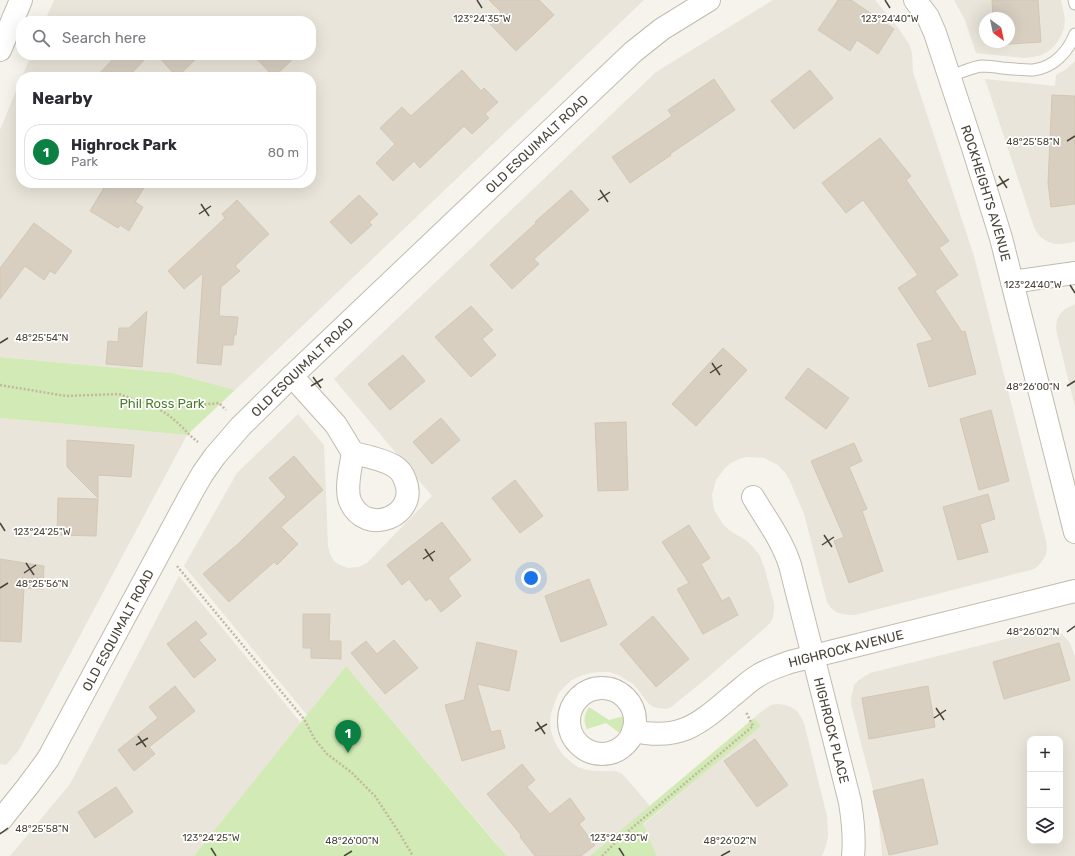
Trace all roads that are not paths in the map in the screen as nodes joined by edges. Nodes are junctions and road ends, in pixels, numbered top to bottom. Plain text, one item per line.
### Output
1 (21, 0) edge
2 (709, 0) edge
3 (915, 0) edge
4 (1074, 0) edge
5 (1075, 4) edge
6 (1075, 34) edge
7 (0, 50) edge
8 (949, 76) junction
9 (1075, 273) edge
10 (1012, 282) junction
11 (292, 376) junction
12 (353, 453) dead end
13 (753, 497) dead end
14 (1075, 532) edge
15 (1075, 591) edge
16 (813, 656) junction
17 (633, 730) dead end
18 (0, 821) edge
19 (853, 856) edge

1 - 7 street
2 - 11 street, OLD ESQUIMALT ROAD
3 - 8 street, ROCKHEIGHTS AVENUE
4 - 5 lane
6 - 8 lane
8 - 10 street, ROCKHEIGHTS AVENUE
9 - 10 street
10 - 14 street, ROCKHEIGHTS AVENUE
11 - 12 street
11 - 18 street, OLD ESQUIMALT ROAD
13 - 16 street, HIGHROCK PLACE
15 - 16 street, HIGHROCK AVENUE
16 - 17 street, HIGHROCK AVENUE
16 - 19 street, HIGHROCK PLACE

